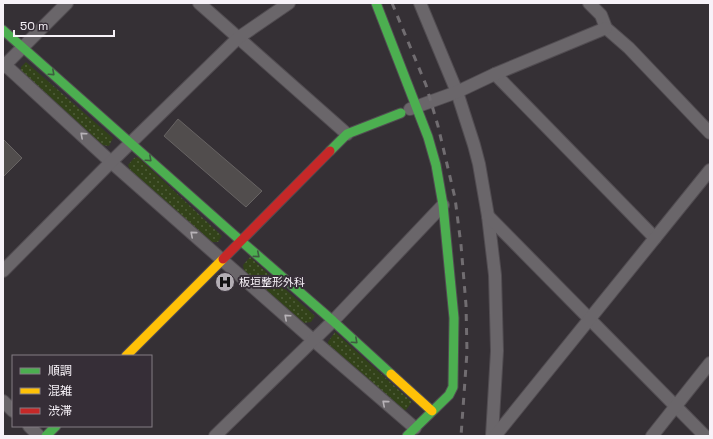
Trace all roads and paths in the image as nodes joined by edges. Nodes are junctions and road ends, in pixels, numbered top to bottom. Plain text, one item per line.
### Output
1 (67, 3) edge
2 (199, 3) edge
3 (289, 3) edge
4 (376, 3) edge
5 (420, 3) edge
6 (589, 3) edge
7 (606, 28) junction
8 (3, 30) edge
9 (238, 38) junction
10 (23, 47) junction
11 (4, 65) edge
12 (495, 74) junction
13 (457, 92) junction
14 (417, 107) junction
15 (401, 113) joint
16 (710, 133) edge
17 (347, 134) junction
18 (131, 143) junction
19 (111, 162) junction
20 (710, 170) edge
21 (443, 205) junction
22 (488, 216) junction
23 (655, 238) junction
24 (241, 240) junction
25 (222, 260) junction
26 (3, 271) edge
27 (589, 319) junction
28 (333, 320) junction
29 (313, 340) junction
30 (127, 355) edge
31 (710, 363) edge
32 (3, 401) edge
33 (676, 406) junction
34 (12, 410) edge
35 (432, 411) junction
36 (30, 427) edge
37 (55, 427) edge
38 (411, 432) edge
39 (221, 434) edge
40 (39, 436) edge
41 (46, 436) edge
42 (493, 436) edge
43 (652, 436) edge
44 (705, 436) edge

1 - 10 street
2 - 9 street
3 - 9 street
4 - 14 street
5 - 13 street
6 - 7 street
7 - 12 street
7 - 16 street
8 - 10 street
9 - 17 street
9 - 18 street
10 - 11 street
10 -> 18 street
19 -> 11 street
12 - 13 street
12 - 23 street
13 - 14 street
13 - 22 street
14 - 15 street
14 - 21 street
15 - 17 street
17 - 24 street
18 - 19 street
18 -> 24 street
25 -> 19 street
19 - 26 street
20 - 23 street
21 - 28 street
21 - 35 street
22 - 27 street
22 - 42 street
23 - 27 street
24 - 25 street
24 -> 28 street
29 -> 25 street
25 - 30 street
27 - 33 street
27 - 42 street
28 - 29 street
28 -> 35 street
38 -> 29 street
29 - 39 street
31 - 33 street
32 - 34 street
33 - 43 street
33 - 44 street
35 - 38 street
36 - 40 street
37 - 41 street

